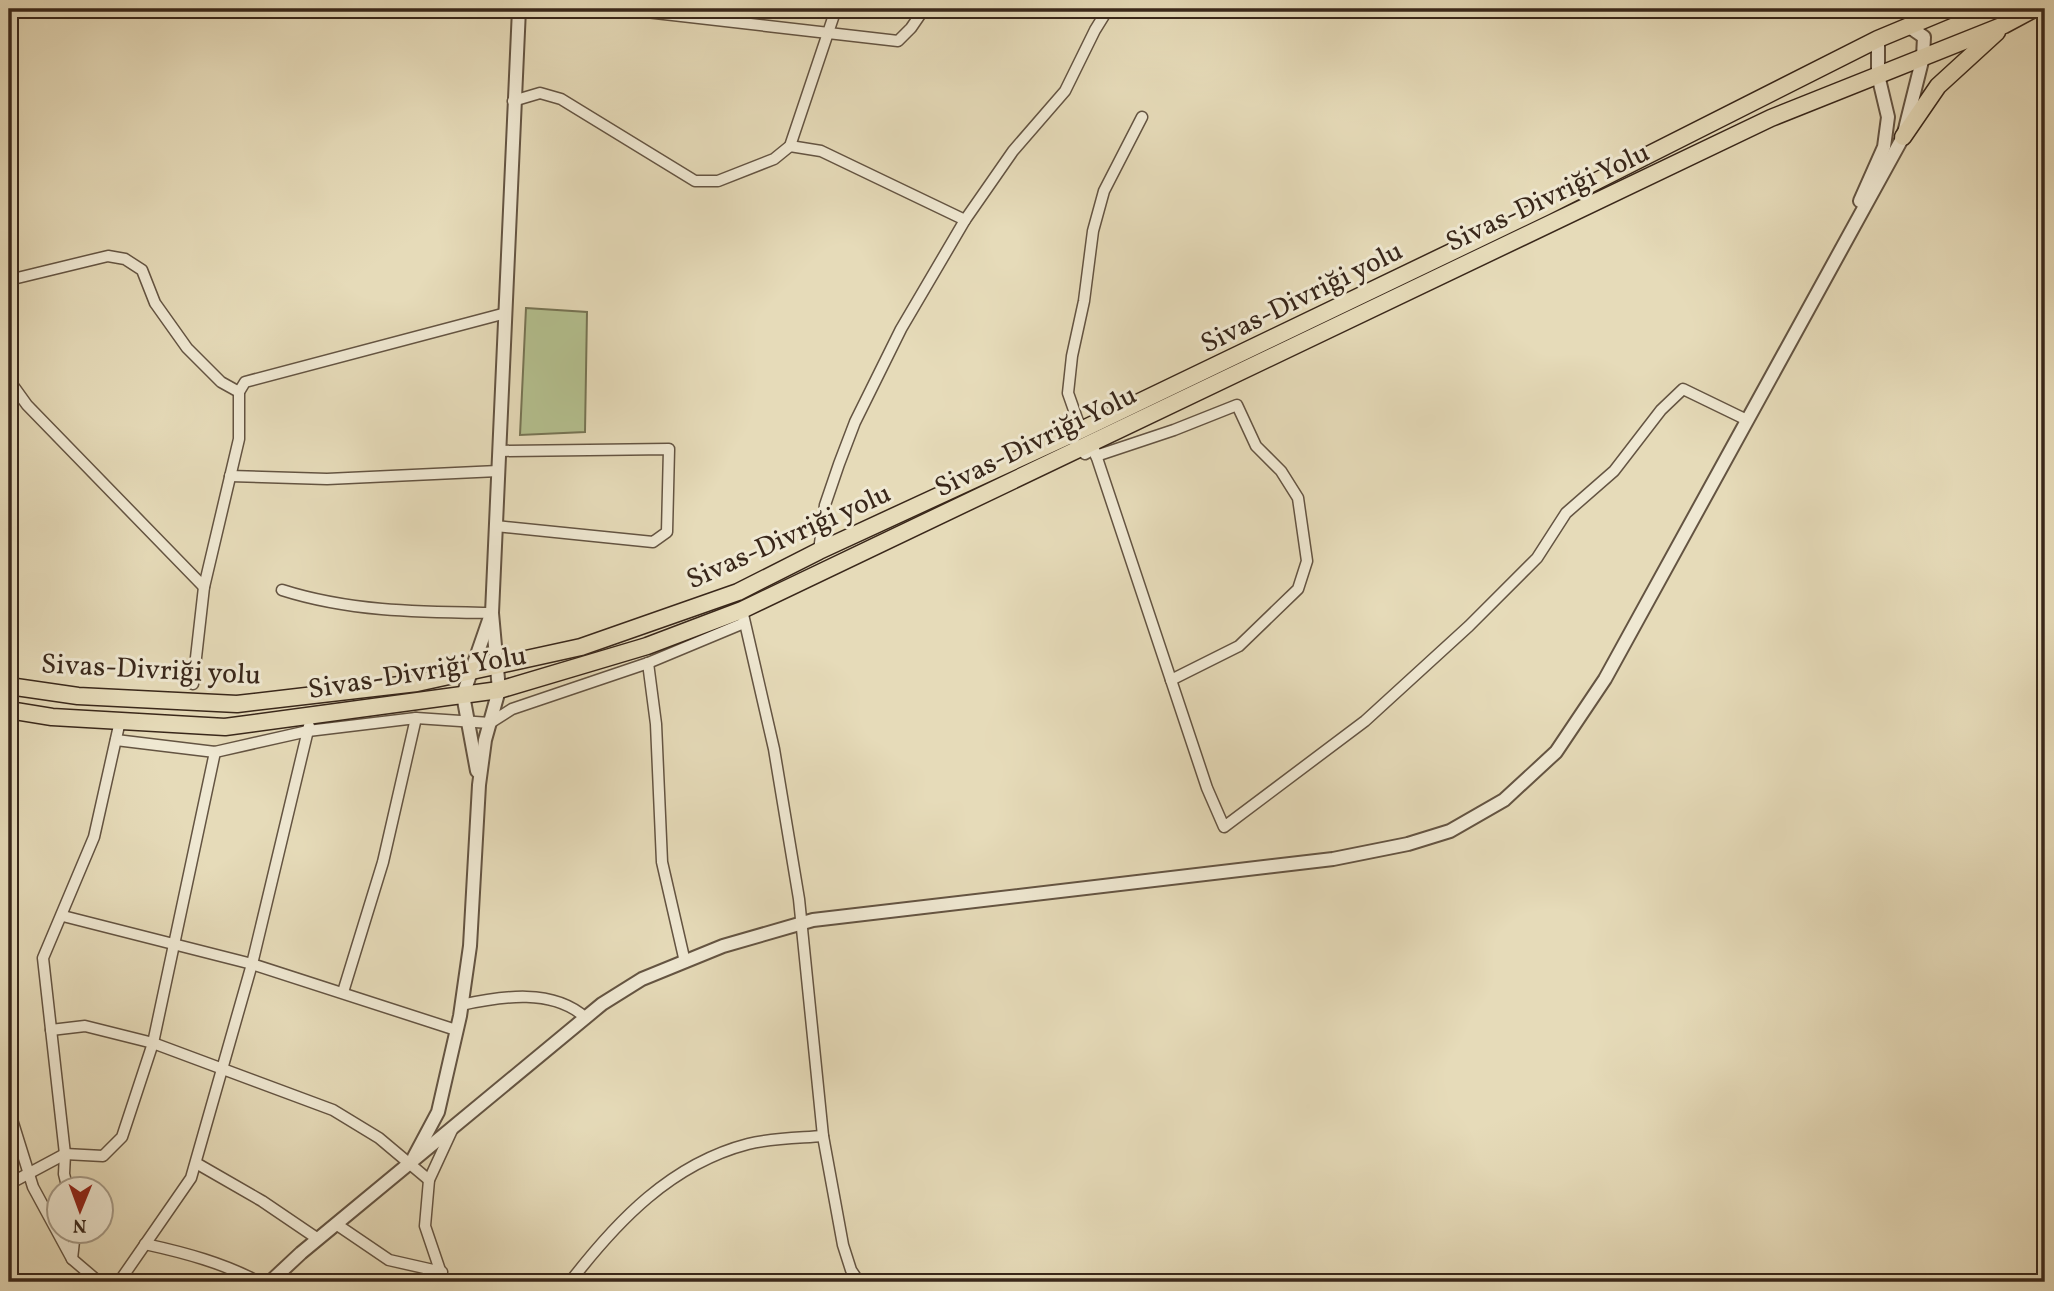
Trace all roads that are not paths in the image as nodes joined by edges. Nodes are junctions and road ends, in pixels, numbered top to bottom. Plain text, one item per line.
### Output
1 (519, 9) edge
2 (620, 9) edge
3 (836, 9) edge
4 (924, 9) edge
5 (1108, 9) edge
6 (1950, 9) edge
7 (2034, 9) edge
8 (645, 10) edge
9 (2004, 25) junction
10 (1908, 26) junction
11 (826, 33) junction
12 (1878, 39) junction
13 (1923, 57) junction
14 (1878, 75) junction
15 (513, 101) junction
16 (1142, 117) dead end
17 (1903, 137) junction
18 (790, 146) junction
19 (965, 220) junction
20 (1825, 278) junction
21 (9, 280) edge
22 (506, 313) junction
23 (9, 380) edge
24 (239, 392) junction
25 (1747, 420) junction
26 (1081, 430) junction
27 (499, 451) junction
28 (1096, 456) junction
29 (498, 471) junction
30 (230, 476) junction
31 (496, 526) junction
32 (819, 551) junction
33 (204, 587) junction
34 (282, 590) dead end
35 (492, 613) junction
36 (743, 616) junction
37 (648, 663) junction
38 (496, 666) junction
39 (471, 671) junction
40 (1171, 680) junction
41 (193, 684) dead end
42 (9, 686) edge
43 (499, 690) junction
44 (464, 695) junction
45 (9, 710) edge
46 (416, 718) junction
47 (468, 720) junction
48 (120, 721) junction
49 (310, 723) junction
50 (490, 723) junction
51 (116, 740) junction
52 (215, 752) junction
53 (480, 785) junction
54 (63, 916) junction
55 (800, 924) junction
56 (173, 944) junction
57 (685, 962) junction
58 (252, 964) junction
59 (343, 992) junction
60 (461, 1005) junction
61 (586, 1018) junction
62 (51, 1030) junction
63 (456, 1030) junction
64 (153, 1043) junction
65 (223, 1069) junction
66 (9, 1110) edge
67 (453, 1128) junction
68 (823, 1136) junction
69 (65, 1154) junction
70 (196, 1163) junction
71 (410, 1164) junction
72 (29, 1174) junction
73 (65, 1176) edge
74 (429, 1180) junction
75 (9, 1184) edge
76 (336, 1224) junction
77 (318, 1239) junction
78 (145, 1244) junction
79 (73, 1246) edge
80 (72, 1259) junction
81 (443, 1277) edge
82 (99, 1282) edge
83 (119, 1282) edge
84 (259, 1282) edge
85 (270, 1282) edge
86 (570, 1282) edge
87 (859, 1282) edge

1 - 15 street
2 - 8 street
3 - 11 street
4 - 11 street
5 - 19 street
6 - 10 main road, Sivas-Divriği yolu
7 - 9 main road, Sivas-Divriği Yolu
8 - 11 street
9 - 13 main road, Sivas-Divriği Yolu
9 - 17 main road
10 - 12 main road, Sivas-Divriği yolu
10 - 13 street
11 - 18 street
12 - 14 street
12 - 26 main road, Sivas-Divriği yolu
13 - 14 main road, Sivas-Divriği Yolu
13 - 17 street
14 - 20 street
14 - 36 main road, Sivas-Divriği Yolu
15 - 18 street
15 - 22 street
16 - 26 street
17 - 20 street
18 - 19 street
19 - 32 street
20 - 25 street
21 - 24 street
22 - 24 street
22 - 27 street
23 - 33 street
24 - 30 street
25 - 40 street
25 - 55 street
26 - 32 main road, Sivas-Divriği yolu
27 - 29 street
27 - 31 street
28 - 36 street
28 - 40 street
28 - 40 street
29 - 30 street
29 - 31 street
30 - 33 street
31 - 35 street
32 - 38 main road, Sivas-Divriği yolu
33 - 41 street
34 - 35 street
35 - 38 street
35 - 39 street
36 - 37 street
36 - 43 main road, Sivas-Divriği Yolu
36 - 55 street
37 - 50 street
37 - 57 street
38 - 39 main road, Sivas-Divriği yolu
38 - 43 street
39 - 42 main road, Sivas-Divriği yolu
39 - 44 street
43 - 44 main road, Sivas-Divriği Yolu
43 - 50 street
44 - 47 street
44 - 49 main road, Sivas-Divriği Yolu
45 - 48 main road, Sivas-Divriği Yolu
46 - 47 street
46 - 49 street
46 - 59 street
47 - 50 street
47 - 53 street
48 - 49 main road, Sivas-Divriği Yolu
48 - 51 street
49 - 52 street
49 - 58 street
50 - 53 street
51 - 52 street
51 - 54 street
52 - 56 street
53 - 60 street
54 - 56 street
54 - 62 street
55 - 57 street
55 - 68 street
56 - 58 street
56 - 64 street
57 - 61 street
58 - 59 street
58 - 65 street
59 - 63 street
60 - 61 street
60 - 63 street
61 - 67 street
62 - 64 street
62 - 69 street
63 - 71 street
64 - 65 street
64 - 69 street
65 - 70 street
65 - 71 street
66 - 72 street
67 - 71 street
67 - 74 street
68 - 86 street
68 - 87 street
69 - 72 street
69 - 73 street
70 - 77 street
70 - 78 street
71 - 74 street
71 - 76 street
72 - 75 street
72 - 80 street
74 - 81 street
76 - 77 street
76 - 81 street
77 - 85 street
78 - 83 street
78 - 84 street
79 - 80 street
80 - 82 street

